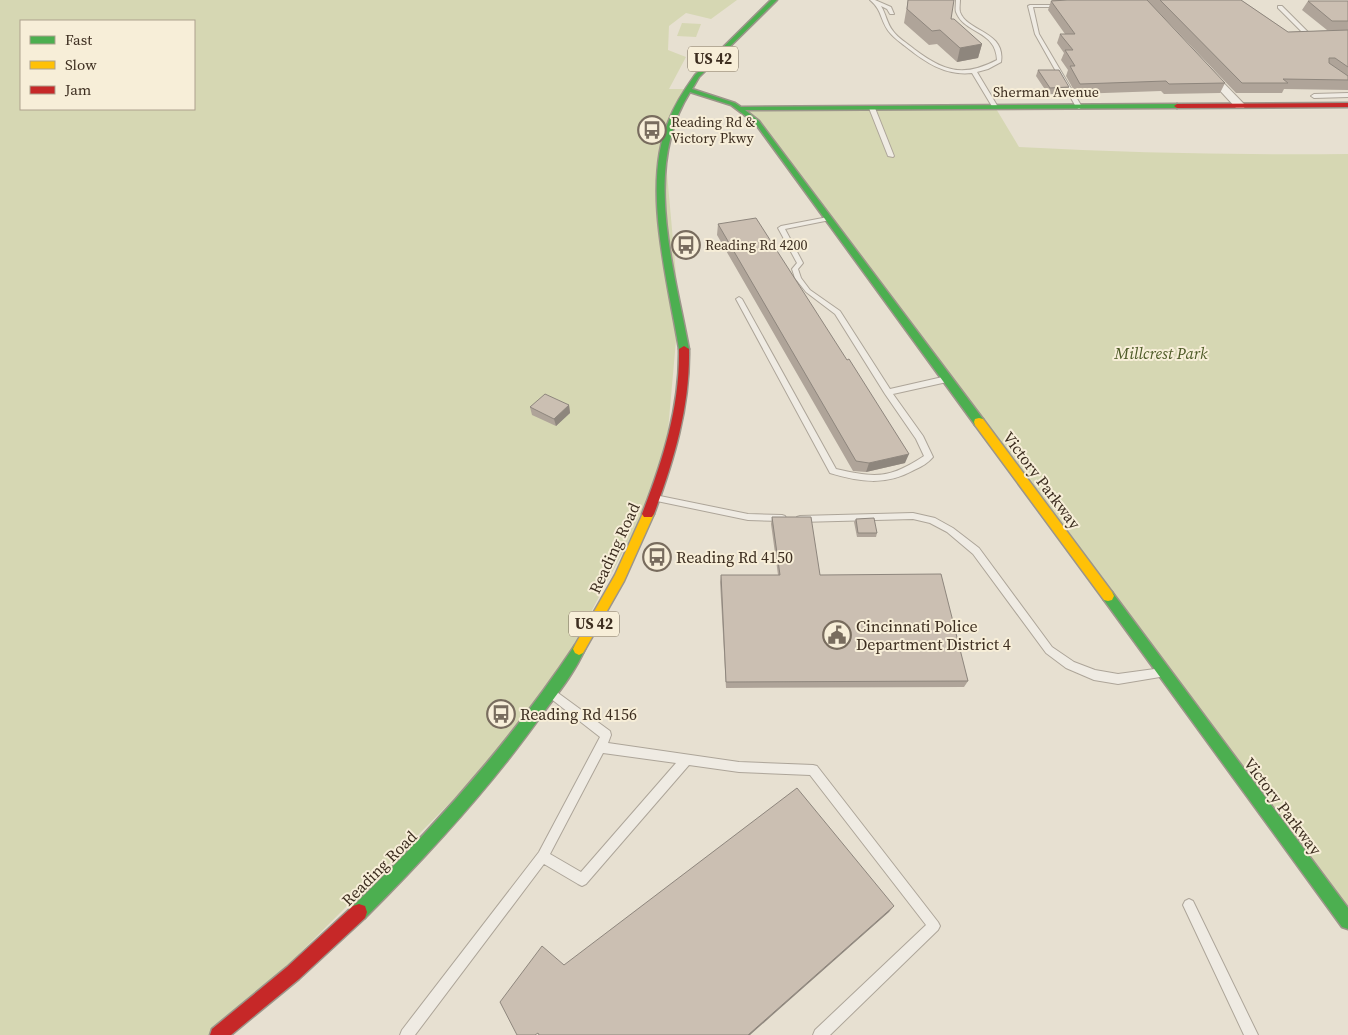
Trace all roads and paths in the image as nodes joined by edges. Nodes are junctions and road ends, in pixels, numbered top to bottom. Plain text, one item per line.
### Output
1 (774, 0) edge
2 (958, 0) edge
3 (1071, 0) edge
4 (874, 1) edge
5 (1280, 7) dead end
6 (888, 25) junction
7 (1308, 35) edge
8 (1200, 64) edge
9 (974, 72) junction
10 (687, 89) junction
11 (1348, 95) edge
12 (1314, 96) dead end
13 (1240, 106) junction
14 (1348, 106) edge
15 (994, 107) junction
16 (1079, 107) junction
17 (743, 108) junction
18 (872, 108) junction
19 (891, 156) dead end
20 (828, 219) junction
21 (738, 299) dead end
22 (947, 379) junction
23 (888, 392) junction
24 (654, 498) junction
25 (1164, 673) junction
26 (551, 693) junction
27 (600, 746) junction
28 (686, 760) junction
29 (543, 856) junction
30 (1188, 905) dead end
31 (1348, 921) edge
32 (218, 1035) edge
33 (407, 1035) edge
34 (820, 1035) edge
35 (1251, 1035) edge

1 - 10 street, Reading Road / US 42
2 - 9 lane
3 - 16 lane
4 - 6 lane
4 - 6 lane
5 - 7 lane
6 - 9 lane
8 - 13 street
9 - 15 lane
10 - 17 street, Victory Parkway
10 - 24 street, Reading Road / US 42
11 - 12 lane
13 - 14 street, Sherman Avenue
13 - 16 street, Sherman Avenue
15 - 16 street, Sherman Avenue
15 - 18 street, Sherman Avenue
17 - 18 street, Sherman Avenue
17 - 20 street, Victory Parkway
18 - 19 lane
20 - 22 street, Victory Parkway
20 - 23 lane
21 - 23 lane
22 - 23 lane
22 - 25 street, Victory Parkway
24 - 25 lane
24 - 26 street, Reading Road / US 42
25 - 31 street, Victory Parkway
26 - 27 lane
26 - 32 street, Reading Road / US 42
27 - 28 lane
27 - 29 lane
28 - 29 lane
28 - 34 lane
29 - 33 lane
30 - 35 lane

